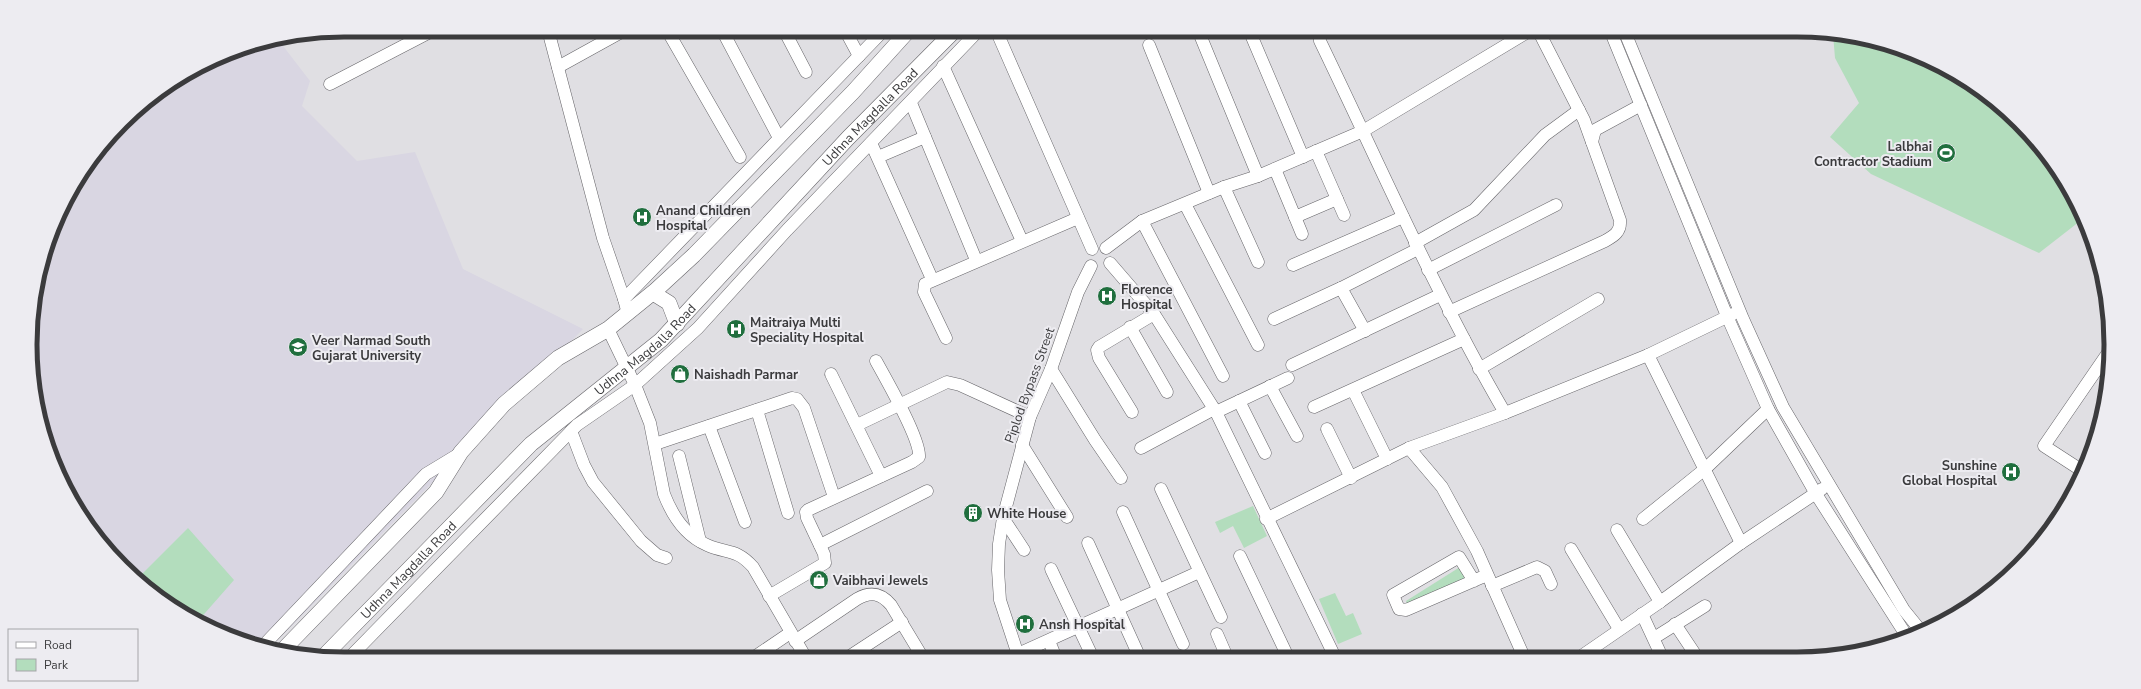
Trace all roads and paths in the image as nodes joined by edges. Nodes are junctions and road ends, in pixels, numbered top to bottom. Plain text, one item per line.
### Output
1 (421, 37) edge
2 (550, 37) edge
3 (604, 37) edge
4 (671, 37) edge
5 (726, 37) edge
6 (788, 37) edge
7 (850, 37) edge
8 (877, 37) edge
9 (903, 37) edge
10 (947, 37) edge
11 (972, 37) edge
12 (999, 37) edge
13 (1201, 37) edge
14 (1252, 37) edge
15 (1320, 37) edge
16 (1519, 37) edge
17 (1542, 37) edge
18 (1613, 37) edge
19 (1627, 37) edge
20 (1148, 45) dead end
21 (859, 56) junction
22 (943, 66) junction
23 (558, 67) junction
24 (806, 72) dead end
25 (330, 84) dead end
26 (911, 103) junction
27 (1641, 106) junction
28 (1579, 110) junction
29 (1363, 131) junction
30 (925, 137) junction
31 (779, 138) junction
32 (1592, 142) junction
33 (871, 143) junction
34 (1316, 151) junction
35 (740, 157) dead end
36 (878, 157) junction
37 (1303, 157) junction
38 (1275, 169) junction
39 (1258, 176) junction
40 (1224, 187) junction
41 (1209, 193) junction
42 (1337, 199) junction
43 (1185, 204) junction
44 (1556, 206) dead end
45 (1344, 215) dead end
46 (1295, 217) junction
47 (1403, 217) junction
48 (1078, 218) junction
49 (1142, 221) junction
50 (1302, 234) dead end
51 (1022, 241) junction
52 (1416, 246) junction
53 (1106, 248) junction
54 (1092, 249) junction
55 (976, 260) junction
56 (1258, 262) dead end
57 (1110, 263) junction
58 (1293, 265) dead end
59 (1091, 266) junction
60 (1428, 270) junction
61 (932, 279) junction
62 (1341, 288) junction
63 (653, 292) junction
64 (1440, 295) junction
65 (624, 299) junction
66 (1598, 299) dead end
67 (1739, 311) junction
68 (1450, 312) junction
69 (628, 314) junction
70 (1154, 314) junction
71 (1727, 316) junction
72 (1274, 319) dead end
73 (677, 324) junction
74 (1130, 328) junction
75 (608, 330) junction
76 (1365, 330) junction
77 (946, 338) dead end
78 (1464, 339) junction
79 (1258, 345) dead end
80 (1648, 355) junction
81 (2103, 360) edge
82 (876, 361) dead end
83 (1292, 365) dead end
84 (626, 369) junction
85 (1051, 369) junction
86 (1479, 369) junction
87 (831, 374) dead end
88 (1223, 376) dead end
89 (1288, 378) dead end
90 (635, 384) junction
91 (1270, 386) junction
92 (1353, 390) junction
93 (1167, 392) dead end
94 (1239, 401) junction
95 (900, 405) junction
96 (1314, 408) dead end
97 (1768, 409) junction
98 (757, 410) junction
99 (1215, 410) junction
100 (1132, 412) dead end
101 (1505, 413) junction
102 (1030, 417) junction
103 (857, 424) junction
104 (709, 426) junction
105 (1327, 429) dead end
106 (571, 431) junction
107 (1297, 436) dead end
108 (655, 444) junction
109 (1022, 445) junction
110 (1141, 448) dead end
111 (1409, 448) junction
112 (461, 452) junction
113 (1266, 453) dead end
114 (679, 456) dead end
115 (1387, 459) junction
116 (2078, 468) edge
117 (1705, 469) junction
118 (881, 476) junction
119 (1122, 478) dead end
120 (1351, 478) junction
121 (1828, 485) junction
122 (1161, 489) dead end
123 (927, 491) dead end
124 (1816, 494) junction
125 (834, 497) junction
126 (1123, 512) dead end
127 (788, 513) dead end
128 (1067, 517) dead end
129 (1003, 518) junction
130 (1266, 519) junction
131 (1643, 519) dead end
132 (744, 522) dead end
133 (1617, 530) dead end
134 (700, 541) junction
135 (1088, 543) dead end
136 (1741, 543) junction
137 (820, 545) junction
138 (1571, 549) dead end
139 (1024, 550) dead end
140 (1240, 556) dead end
141 (666, 558) dead end
142 (1051, 569) dead end
143 (1199, 572) junction
144 (1474, 581) junction
145 (1490, 581) junction
146 (1551, 584) dead end
147 (1159, 591) junction
148 (769, 596) junction
149 (1660, 602) junction
150 (1705, 606) dead end
151 (1118, 609) junction
152 (1642, 614) junction
153 (1221, 617) dead end
154 (902, 622) junction
155 (1675, 624) junction
156 (1918, 627) edge
157 (1079, 628) junction
158 (1619, 630) junction
159 (1904, 633) edge
160 (1216, 634) dead end
161 (792, 637) junction
162 (1654, 638) junction
163 (1049, 641) junction
164 (266, 642) edge
165 (1183, 644) dead end
166 (287, 646) edge
167 (330, 651) edge
168 (355, 652) edge
169 (764, 652) edge
170 (802, 652) edge
171 (856, 652) edge
172 (919, 652) edge
173 (1018, 652) edge
174 (1027, 652) edge
175 (1054, 652) edge
176 (1090, 652) edge
177 (1137, 652) edge
178 (1225, 652) edge
179 (1286, 652) edge
180 (1332, 652) edge
181 (1522, 652) edge
182 (1587, 652) edge
183 (1660, 652) edge
184 (1694, 652) edge

1 - 25 street
2 - 23 street
3 - 23 street
4 - 35 street
5 - 31 street
6 - 24 street
7 - 21 street
8 - 21 street
9 - 63 main road
10 - 73 main road, Udhna Magdalla Road
11 - 22 street
12 - 48 street
13 - 39 street
14 - 37 street
15 - 29 street
16 - 29 street
17 - 28 street
18 - 27 street
19 - 67 street
20 - 41 street
21 - 31 street
22 - 26 street
22 - 51 street
23 - 65 street
26 - 30 street
26 - 33 street
27 - 32 street
27 - 71 street
28 - 32 street
28 - 52 street
29 - 34 street
29 - 47 street
30 - 36 street
30 - 55 street
31 - 65 street
32 - 68 street
33 - 36 street
33 - 90 street
34 - 37 street
34 - 42 street
36 - 61 street
37 - 38 street
38 - 39 street
38 - 46 street
39 - 40 street
40 - 41 street
40 - 56 street
41 - 43 street
42 - 45 street
42 - 46 street
43 - 49 street
43 - 79 street
44 - 60 street
46 - 50 street
47 - 52 street
47 - 58 street
48 - 51 street
48 - 54 street
49 - 53 street
49 - 88 street
51 - 55 street
52 - 60 street
52 - 62 street
53 - 54 street
53 - 57 street
54 - 59 street
55 - 61 street
57 - 59 street
57 - 70 street
59 - 85 street, Piplod Bypass Street
60 - 64 street
61 - 77 street
62 - 72 street
62 - 76 street
63 - 69 main road
63 - 73 main road
64 - 68 street
64 - 76 street
65 - 69 street
66 - 86 street
67 - 71 street
67 - 121 street
68 - 78 street
69 - 75 main road
70 - 74 street
70 - 99 street
71 - 80 street
71 - 97 street
73 - 84 main road, Udhna Magdalla Road
74 - 93 street
74 - 100 street
75 - 84 street
75 - 112 main road
76 - 83 street
78 - 86 street
78 - 92 street
80 - 101 street
80 - 117 street
81 - 116 street
82 - 95 street
84 - 90 street
84 - 167 main road, Udhna Magdalla Road
85 - 102 street, Piplod Bypass Street
85 - 119 street
86 - 101 street
87 - 103 street
89 - 91 street
90 - 106 street
90 - 108 street
91 - 94 street
91 - 107 street
92 - 96 street
92 - 115 street
94 - 99 street
94 - 113 street
95 - 102 street
95 - 103 street
95 - 118 street
97 - 117 street
97 - 124 street
98 - 104 street
98 - 125 street
98 - 127 street
99 - 110 street
99 - 130 street
101 - 111 street
102 - 109 street, Piplod Bypass Street
103 - 118 street
104 - 108 street
104 - 132 street
105 - 120 street
106 - 141 street
106 - 168 street
108 - 134 street
109 - 128 street
109 - 129 street, Piplod Bypass Street
111 - 115 street
111 - 145 street
112 - 164 street
112 - 166 main road
114 - 134 street
115 - 120 street
117 - 131 street
117 - 136 street
118 - 125 street
120 - 130 street
121 - 124 street
121 - 156 street
122 - 143 street
123 - 137 street
124 - 136 street
124 - 159 street
125 - 137 street
126 - 147 street
129 - 139 street
129 - 173 street, Piplod Bypass Street
130 - 180 street
133 - 149 street
134 - 148 street
135 - 151 street
136 - 149 street
137 - 148 street
138 - 158 street
140 - 179 street
142 - 157 street
143 - 147 street
143 - 153 street
144 - 144 street
144 - 145 street
145 - 146 street
145 - 181 street
147 - 151 street
147 - 165 street
148 - 161 street
149 - 152 street
150 - 155 street
151 - 157 street
151 - 177 street
152 - 158 street
152 - 162 street
154 - 161 street
154 - 171 street
154 - 172 street
155 - 162 street
155 - 184 street
157 - 163 street
157 - 176 street
158 - 182 street
160 - 178 street
161 - 169 street
161 - 170 street
162 - 183 street
163 - 174 street
163 - 175 street

